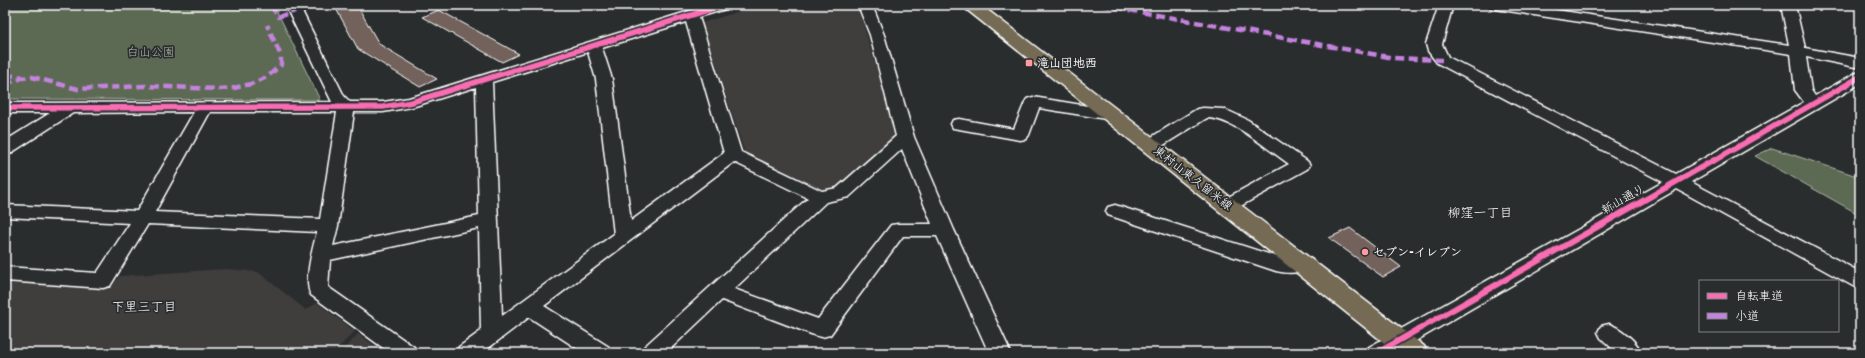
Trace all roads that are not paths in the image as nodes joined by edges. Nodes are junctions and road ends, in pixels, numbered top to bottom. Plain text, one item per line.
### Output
1 (292, 5) edge
2 (724, 5) edge
3 (865, 5) edge
4 (970, 5) edge
5 (1446, 5) edge
6 (1495, 5) edge
7 (1788, 5) edge
8 (1573, 11) edge
9 (691, 15) junction
10 (594, 46) junction
11 (1798, 51) junction
12 (1860, 63) edge
13 (1860, 77) edge
14 (484, 80) junction
15 (1813, 104) junction
16 (71, 107) junction
17 (205, 107) junction
18 (5, 108) edge
19 (346, 108) junction
20 (1112, 115) junction
21 (959, 124) dead end
22 (905, 137) junction
23 (1151, 145) junction
24 (5, 149) edge
25 (733, 155) junction
26 (1676, 181) junction
27 (820, 197) junction
28 (1228, 205) junction
29 (5, 211) edge
30 (1115, 211) dead end
31 (143, 217) junction
32 (489, 220) junction
33 (328, 226) junction
34 (944, 230) junction
35 (624, 237) junction
36 (321, 255) junction
37 (1302, 265) junction
38 (5, 274) edge
39 (1860, 281) edge
40 (718, 291) junction
41 (529, 308) junction
42 (1609, 332) dead end
43 (492, 335) junction
44 (1396, 349) edge
45 (406, 353) edge
46 (468, 353) edge
47 (601, 353) edge
48 (652, 353) edge
49 (1000, 353) edge
50 (1631, 353) edge

1 - 19 street
2 - 9 street
3 - 22 street
4 - 20 main road, 東村山東久留米線
5 - 26 street
6 - 8 street
7 - 11 street
8 - 11 street
9 - 10 street
9 - 25 street
10 - 14 street
10 - 35 street
11 - 12 street
11 - 15 street
13 - 15 street, 新山通り
14 - 19 street
14 - 32 street
15 - 26 street, 新山通り
16 - 17 street
16 - 18 street
16 - 24 street
17 - 19 street
17 - 31 street
19 - 33 street
20 - 21 street
20 - 23 main road, 東村山東久留米線
22 - 27 street
22 - 34 street
23 - 28 main road, 東村山東久留米線
23 - 28 street
25 - 27 street
25 - 35 street
26 - 39 street
26 - 44 street, 新山通り
27 - 40 street
28 - 37 main road, 東村山東久留米線
29 - 31 street
30 - 37 street
31 - 33 street
31 - 38 street
32 - 36 street
32 - 43 street
33 - 36 street
34 - 40 street
34 - 49 street
35 - 41 street
36 - 45 street
37 - 44 main road, 東村山東久留米線
40 - 48 street
41 - 43 street
41 - 47 street
42 - 50 street
43 - 46 street

